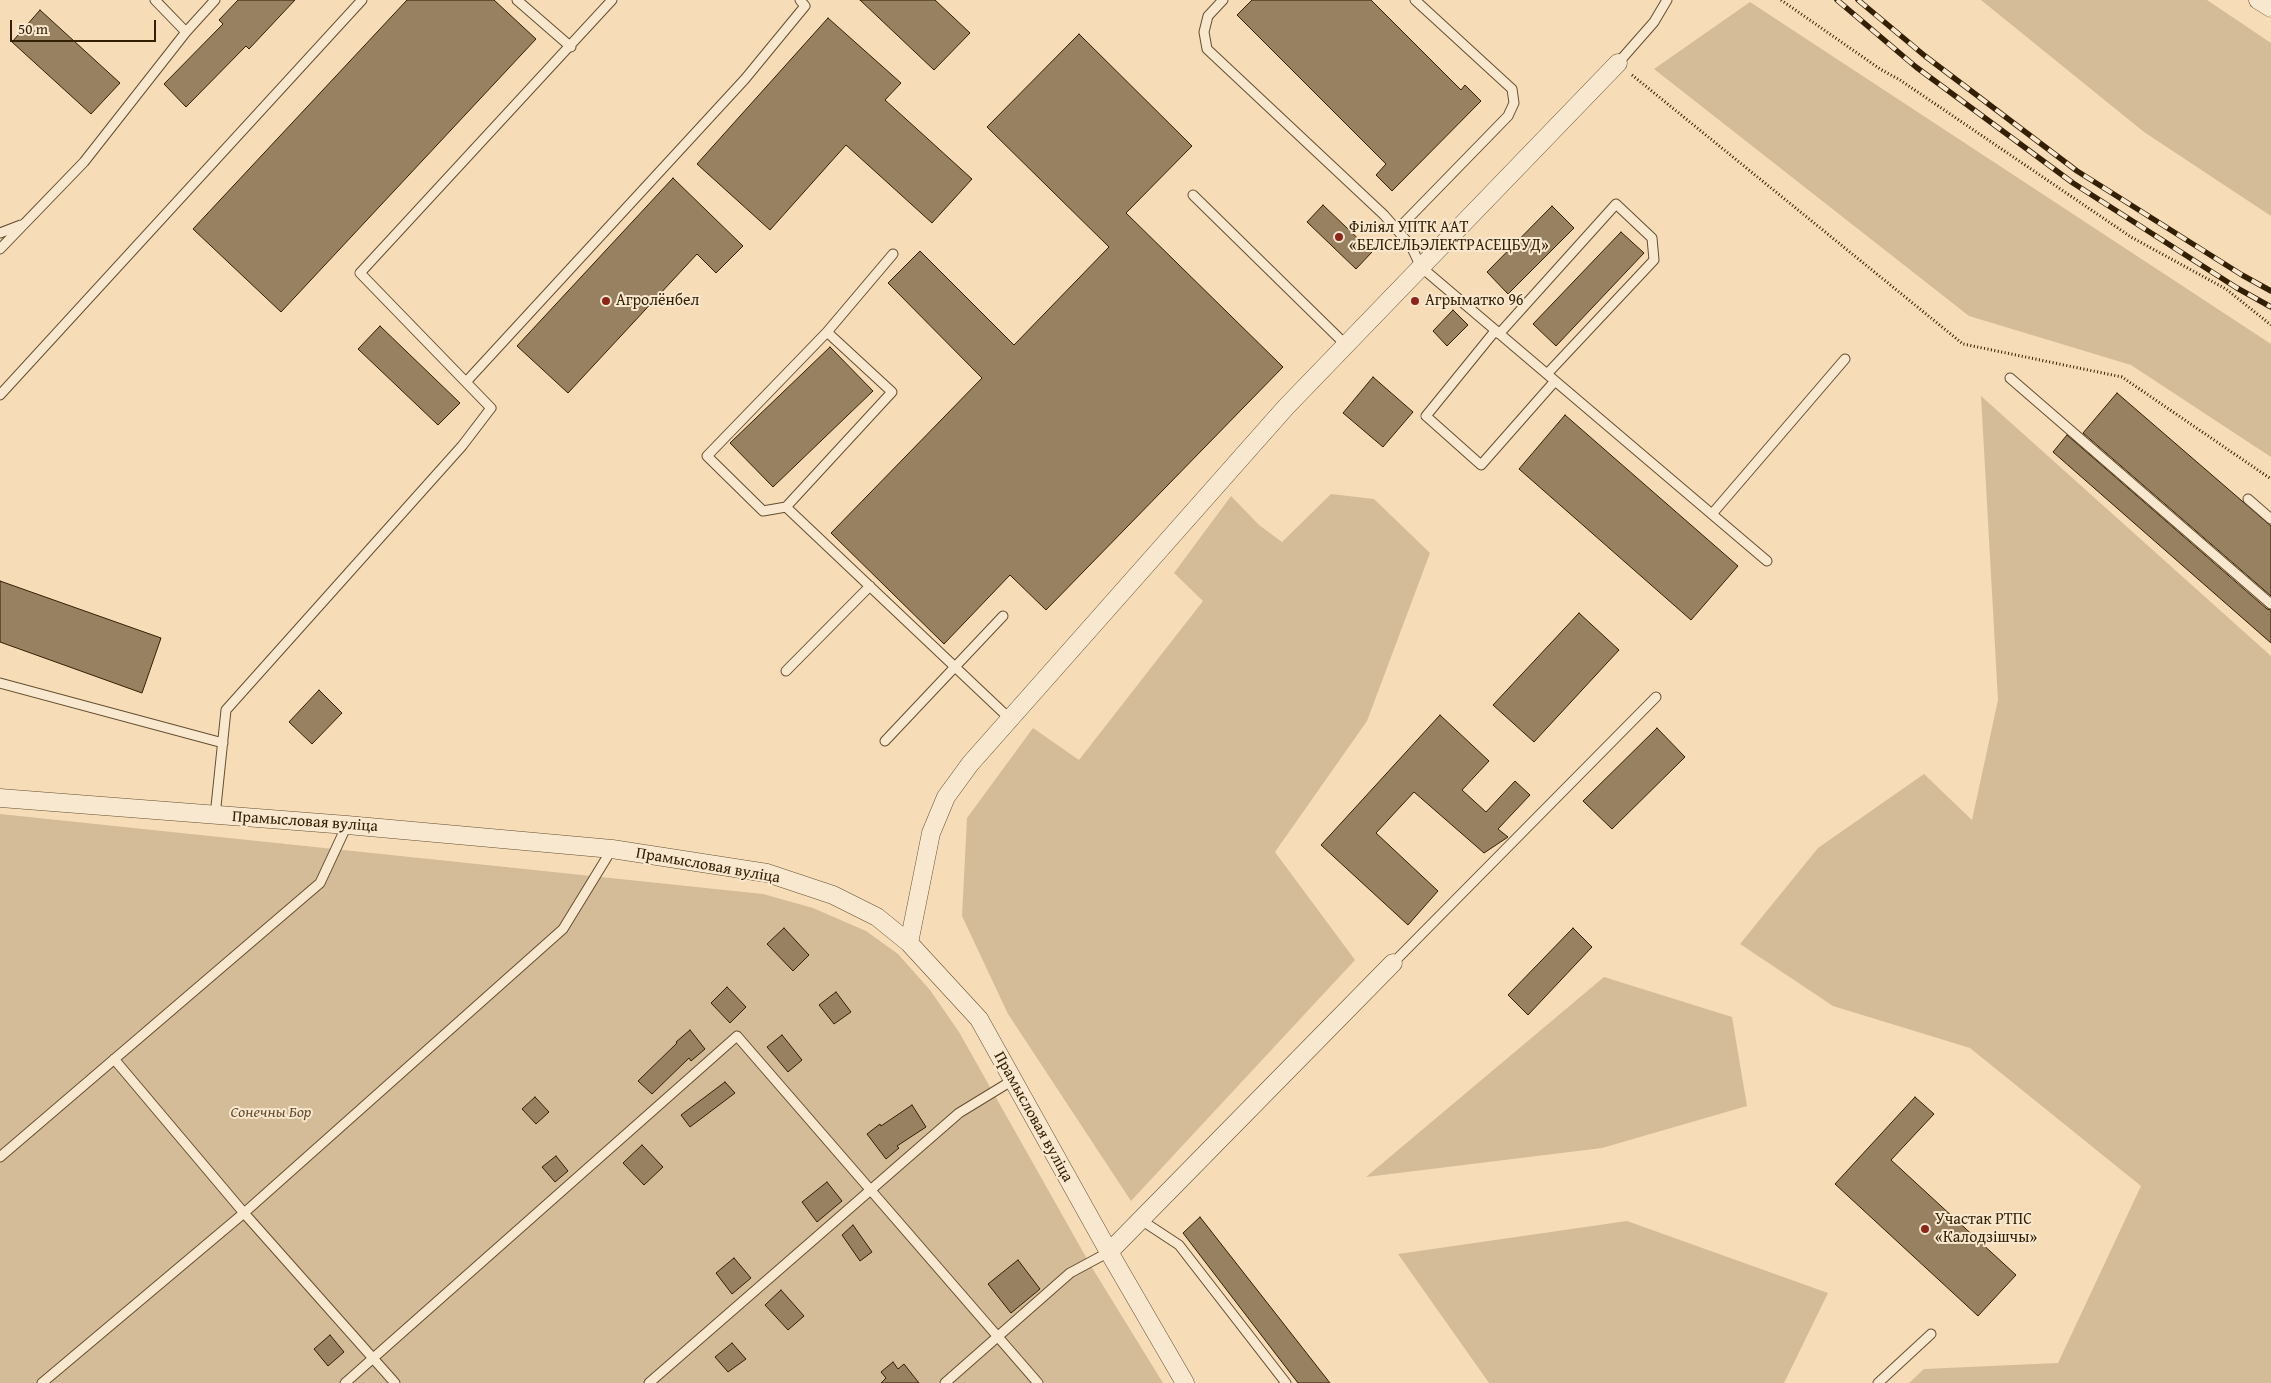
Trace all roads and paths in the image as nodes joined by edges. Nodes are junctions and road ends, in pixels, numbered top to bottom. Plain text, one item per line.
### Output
1 (155, 0) edge
2 (215, 0) edge
3 (362, 0) edge
4 (517, 0) edge
5 (612, 0) edge
6 (800, 0) edge
7 (1223, 0) edge
8 (1415, 0) edge
9 (1667, 0) edge
10 (1781, 0) edge
11 (2258, 0) edge
12 (2271, 8) edge
13 (186, 32) junction
14 (571, 47) junction
15 (1618, 63) junction
16 (1193, 195) dead end
17 (25, 224) junction
18 (1397, 230) junction
19 (0, 233) edge
20 (0, 249) edge
21 (893, 254) dead end
22 (1421, 267) junction
23 (2271, 325) edge
24 (827, 332) junction
25 (1497, 332) junction
26 (1346, 346) junction
27 (1845, 359) dead end
28 (1547, 374) junction
29 (2010, 378) dead end
30 (1556, 381) junction
31 (466, 382) junction
32 (0, 395) edge
33 (2271, 479) edge
34 (2248, 499) dead end
35 (786, 507) junction
36 (1712, 514) junction
37 (2271, 519) edge
38 (1767, 561) dead end
39 (870, 586) junction
40 (2271, 604) edge
41 (1002, 616) dead end
42 (955, 666) junction
43 (786, 670) dead end
44 (0, 684) edge
45 (1656, 697) dead end
46 (1010, 719) junction
47 (885, 741) dead end
48 (223, 743) junction
49 (0, 798) edge
50 (215, 816) junction
51 (347, 825) junction
52 (612, 849) junction
53 (909, 942) junction
54 (1393, 963) joint
55 (114, 1059) junction
56 (1013, 1080) junction
57 (0, 1157) edge
58 (871, 1190) junction
59 (244, 1213) junction
60 (1141, 1220) junction
61 (1109, 1252) junction
62 (1931, 1334) dead end
63 (998, 1336) junction
64 (374, 1358) junction
65 (42, 1383) edge
66 (345, 1383) edge
67 (395, 1383) edge
68 (649, 1383) edge
69 (945, 1383) edge
70 (1038, 1383) edge
71 (1185, 1383) edge
72 (1286, 1383) edge
73 (1878, 1383) edge

1 - 13 lane
2 - 13 lane
3 - 32 lane
4 - 14 lane
5 - 14 lane
6 - 31 lane
7 - 18 lane
8 - 18 lane
9 - 15 lane
10 - 23 path
11 - 12 street
13 - 17 lane
14 - 31 lane
15 - 22 street
15 - 33 path
16 - 26 lane
17 - 19 lane
17 - 20 lane
18 - 22 lane
21 - 24 lane
22 - 25 lane
22 - 26 street
24 - 35 lane
24 - 35 lane
25 - 28 lane
25 - 28 lane
25 - 30 lane
26 - 46 street
27 - 36 lane
28 - 30 lane
29 - 40 lane
30 - 36 lane
31 - 48 lane
34 - 37 lane
35 - 39 lane
36 - 38 lane
39 - 42 lane
39 - 43 lane
41 - 42 lane
42 - 46 lane
42 - 47 lane
44 - 48 lane
45 - 54 lane
46 - 53 street
48 - 50 lane
49 - 50 street, Прамысловая вуліца
50 - 51 street, Прамысловая вуліца
51 - 52 street, Прамысловая вуліца
51 - 55 lane
52 - 53 street, Прамысловая вуліца
52 - 59 lane
53 - 56 street, Прамысловая вуліца
54 - 60 street
55 - 57 lane
55 - 59 lane
56 - 58 lane
56 - 61 street, Прамысловая вуліца
58 - 63 lane
58 - 64 lane
58 - 68 lane
59 - 64 lane
59 - 65 lane
60 - 61 street
60 - 72 lane
61 - 63 lane
61 - 71 street, Прамысловая вуліца
62 - 73 lane
63 - 69 lane
63 - 70 lane
64 - 66 lane
64 - 67 lane

